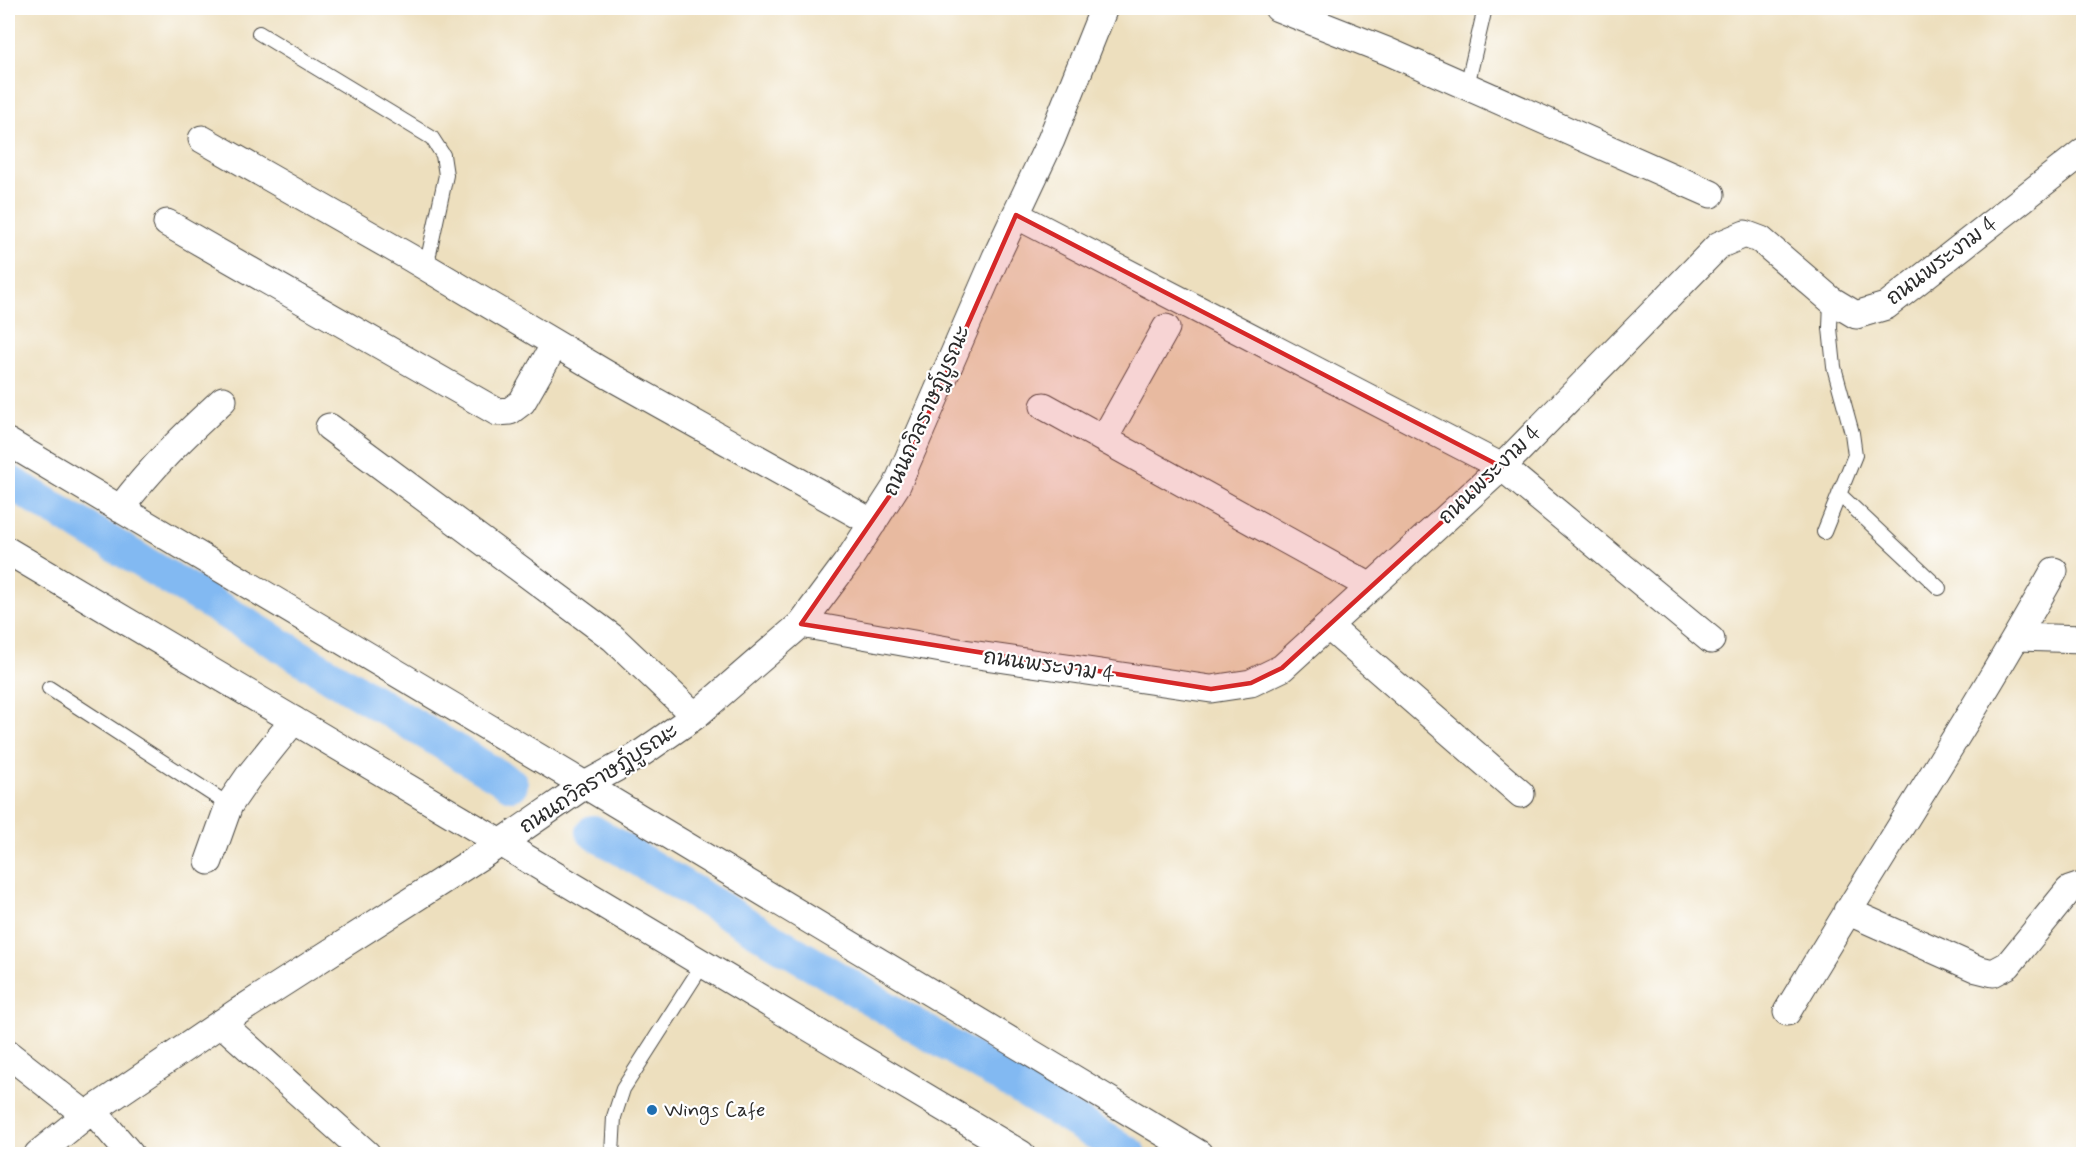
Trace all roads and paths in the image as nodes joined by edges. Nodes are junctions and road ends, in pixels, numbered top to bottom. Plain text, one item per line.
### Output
1 (1104, 8) edge
2 (1278, 8) edge
3 (1485, 8) edge
4 (259, 33) dead end
5 (1467, 86) junction
6 (202, 139) dead end
7 (2084, 150) edge
8 (1711, 194) dead end
9 (1016, 215) junction
10 (167, 223) dead end
11 (426, 268) junction
12 (1831, 300) junction
13 (1166, 328) dead end
14 (555, 344) junction
15 (223, 400) dead end
16 (1044, 406) dead end
17 (329, 427) dead end
18 (1104, 439) junction
19 (8, 442) edge
20 (1502, 468) junction
21 (1839, 494) junction
22 (120, 509) junction
23 (873, 523) junction
24 (1824, 532) dead end
25 (8, 550) edge
26 (2054, 571) dead end
27 (1371, 586) junction
28 (1939, 588) dead end
29 (801, 624) junction
30 (1328, 626) junction
31 (2018, 637) junction
32 (2084, 639) edge
33 (1711, 640) dead end
34 (49, 688) dead end
35 (695, 716) junction
36 (294, 720) junction
37 (585, 785) junction
38 (1521, 794) dead end
39 (229, 805) junction
40 (501, 843) junction
41 (209, 861) dead end
42 (2084, 885) edge
43 (1847, 911) junction
44 (703, 964) junction
45 (1787, 1012) dead end
46 (221, 1023) junction
47 (8, 1054) edge
48 (90, 1113) junction
49 (38, 1155) edge
50 (130, 1155) edge
51 (367, 1155) edge
52 (612, 1155) edge
53 (1021, 1155) edge
54 (1199, 1155) edge

1 - 9 street, ถนนถวิลราษฎ์บูรณะ
2 - 5 street
3 - 5 lane
4 - 11 lane
5 - 8 street
6 - 11 street
7 - 12 street, ถนนพระงาม 4
9 - 20 street
9 - 23 street, ถนนถวิลราษฎ์บูรณะ
10 - 14 street
11 - 14 street
12 - 20 street, ถนนพระงาม 4
12 - 21 lane
13 - 18 street
14 - 23 street
15 - 22 street
16 - 18 street
17 - 35 street
18 - 27 street
19 - 22 street
20 - 27 street, ถนนพระงาม 4
20 - 33 street
21 - 24 lane
21 - 28 lane
22 - 37 street
23 - 29 street, ถนนถวิลราษฎ์บูรณะ
25 - 36 street
26 - 31 street
27 - 30 street, ถนนพระงาม 4
29 - 30 street, ถนนพระงาม 4
29 - 35 street, ถนนถวิลราษฎ์บูรณะ
30 - 38 street
31 - 32 street
31 - 43 street
34 - 39 lane
35 - 37 street, ถนนถวิลราษฎ์บูรณะ
36 - 39 street
36 - 40 street
37 - 40 street, ถนนถวิลราษฎ์บูรณะ
37 - 54 street
39 - 41 street
40 - 44 street
40 - 46 street, ถนนถวิลราษฎ์บูรณะ
42 - 43 street
43 - 45 street
44 - 52 lane
44 - 53 street
46 - 48 street, ถนนถวิลราษฎ์บูรณะ
46 - 51 street
47 - 48 street
48 - 49 street, ถนนถวิลราษฎ์บูรณะ
48 - 50 street

